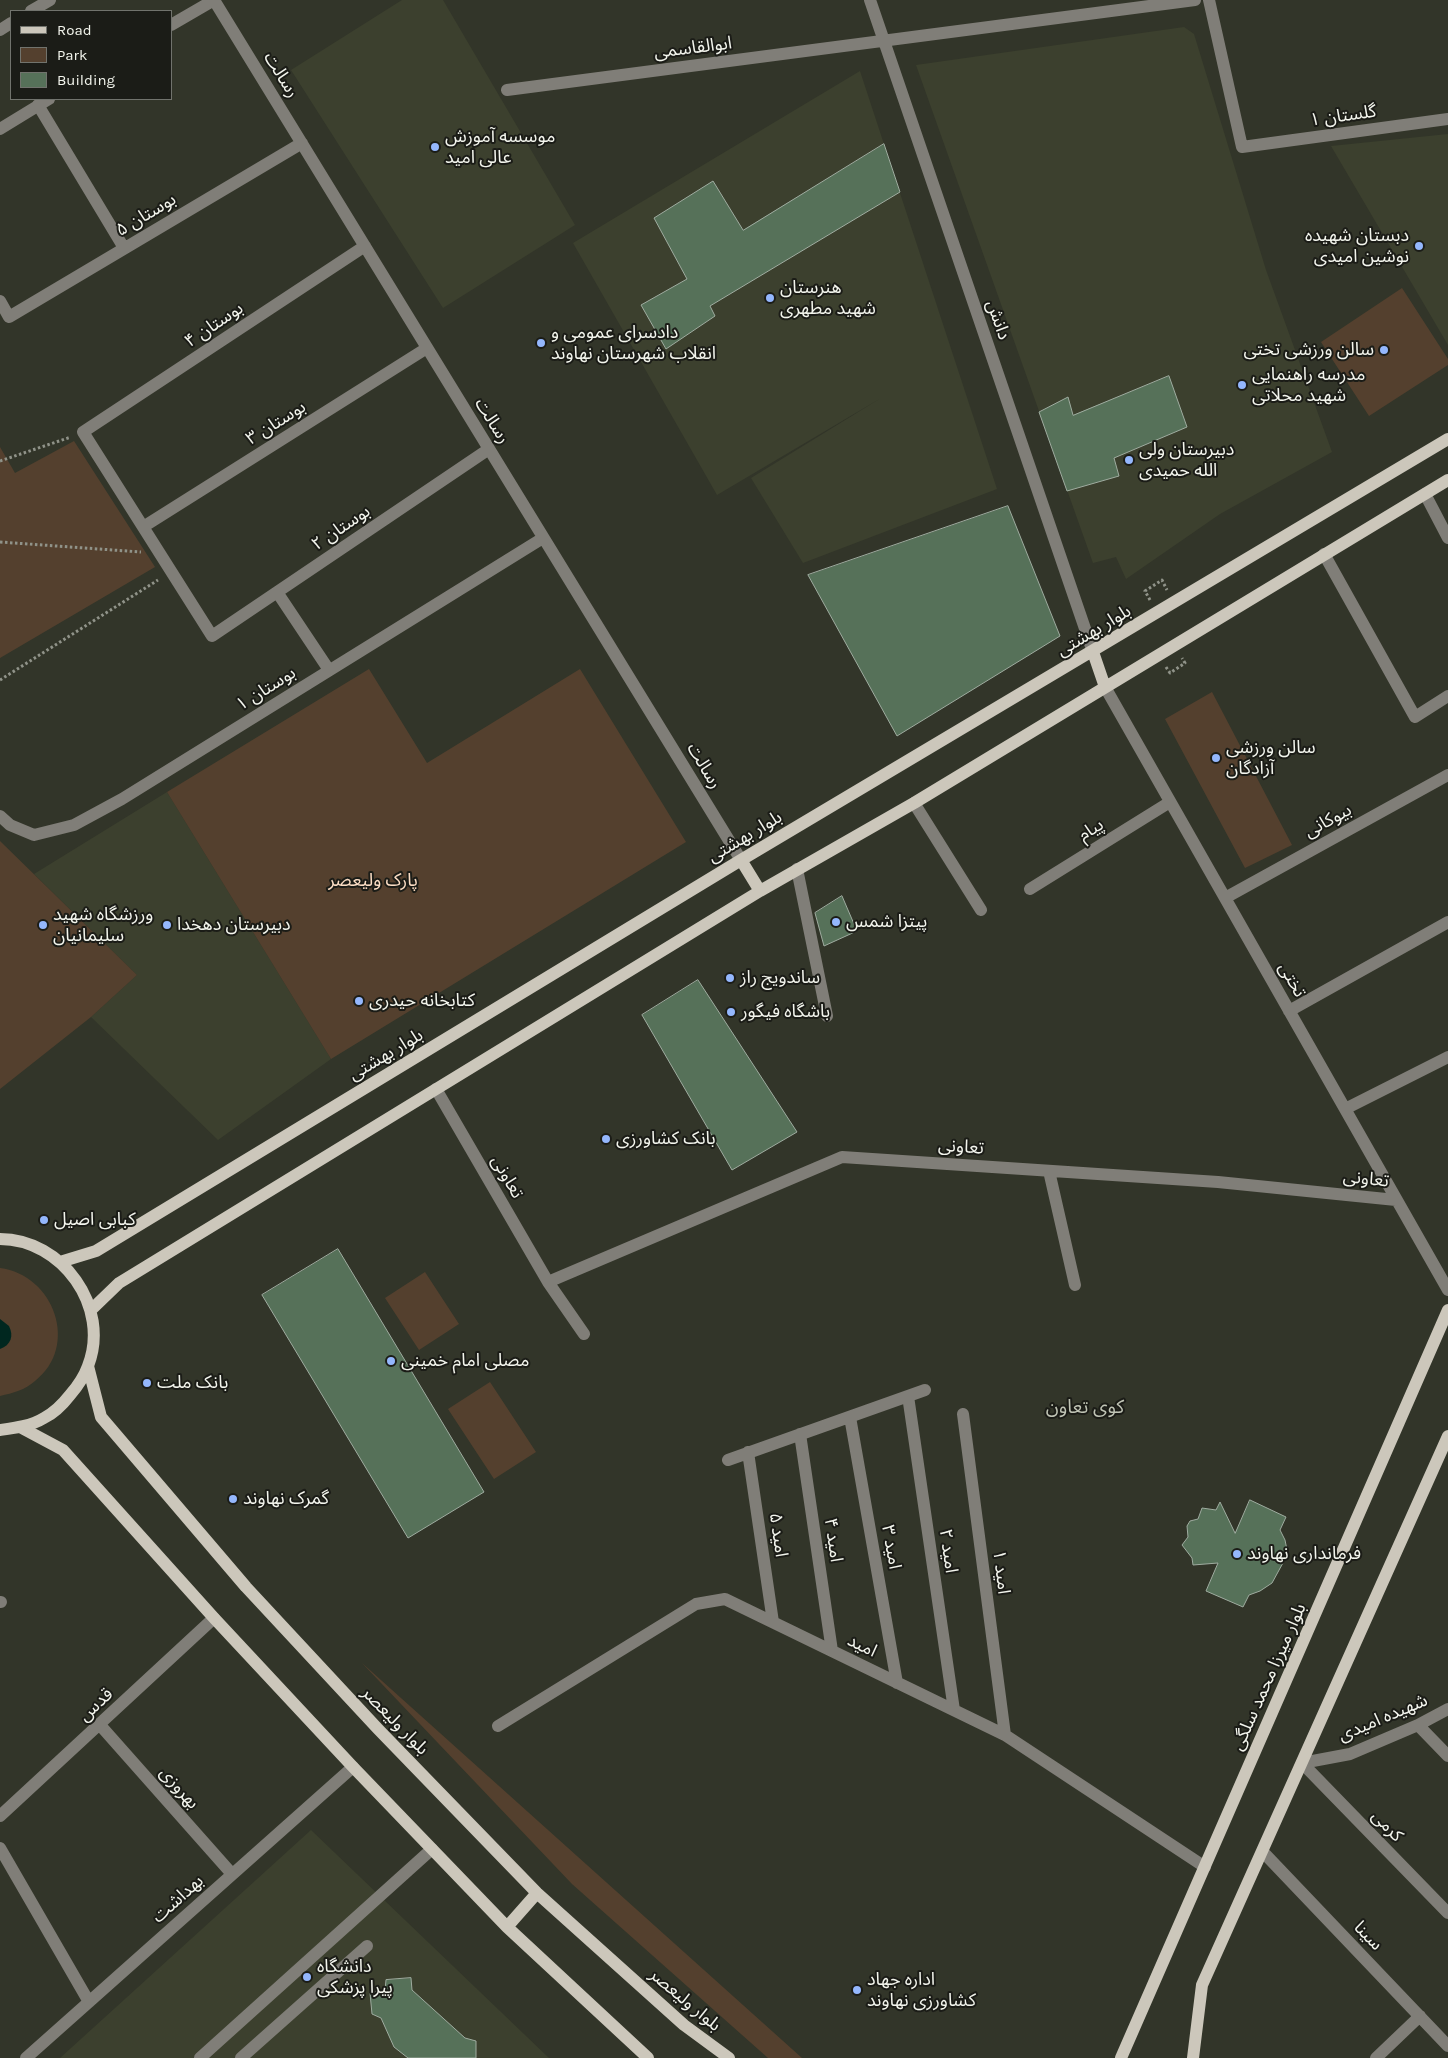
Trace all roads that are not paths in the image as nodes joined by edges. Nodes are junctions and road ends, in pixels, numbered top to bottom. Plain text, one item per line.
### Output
1 (50, 0) edge
2 (214, 0) edge
3 (870, 0) edge
4 (1195, 0) edge
5 (1209, 0) edge
6 (33, 10) edge
7 (172, 24) edge
8 (884, 41) junction
9 (507, 90) dead end
10 (43, 102) edge
11 (1448, 119) edge
12 (0, 129) edge
13 (302, 143) junction
14 (365, 246) junction
15 (124, 248) junction
16 (0, 301) edge
17 (427, 348) junction
18 (1448, 439) edge
19 (489, 449) junction
20 (1448, 480) edge
21 (1425, 494) junction
22 (143, 527) junction
23 (543, 538) junction
24 (1448, 538) edge
25 (1324, 554) junction
26 (277, 592) junction
27 (1093, 652) junction
28 (329, 670) junction
29 (1105, 687) junction
30 (1448, 696) edge
31 (1448, 775) edge
32 (1170, 802) junction
33 (914, 803) junction
34 (0, 816) edge
35 (741, 860) junction
36 (797, 869) junction
37 (1030, 889) dead end
38 (760, 891) junction
39 (1225, 898) junction
40 (981, 910) dead end
41 (1448, 922) edge
42 (1289, 1011) junction
43 (827, 1016) dead end
44 (1448, 1057) edge
45 (436, 1089) junction
46 (1345, 1108) junction
47 (1050, 1171) junction
48 (1396, 1200) junction
49 (0, 1240) edge
50 (60, 1262) junction
51 (548, 1282) junction
52 (1075, 1285) dead end
53 (1448, 1290) edge
54 (91, 1310) junction
55 (1448, 1310) edge
56 (584, 1334) dead end
57 (88, 1366) junction
58 (925, 1390) dead end
59 (908, 1396) junction
60 (963, 1414) dead end
61 (850, 1417) junction
62 (20, 1427) junction
63 (0, 1430) edge
64 (800, 1434) junction
65 (1446, 1444) edge
66 (748, 1452) junction
67 (728, 1460) dead end
68 (214, 1618) junction
69 (773, 1622) junction
70 (832, 1651) junction
71 (897, 1683) junction
72 (1448, 1709) edge
73 (954, 1710) junction
74 (100, 1725) junction
75 (498, 1726) dead end
76 (1418, 1726) junction
77 (1005, 1734) junction
78 (1448, 1756) edge
79 (1302, 1763) junction
80 (353, 1767) junction
81 (0, 1816) edge
82 (0, 1848) edge
83 (432, 1849) junction
84 (1263, 1852) junction
85 (1205, 1867) junction
86 (232, 1874) junction
87 (537, 1893) junction
88 (1448, 1913) edge
89 (507, 1927) junction
90 (367, 1946) dead end
91 (89, 2002) junction
92 (1420, 2016) junction
93 (1448, 2046) edge
94 (26, 2058) edge
95 (200, 2058) edge
96 (241, 2058) edge
97 (648, 2058) edge
98 (729, 2058) edge
99 (1121, 2058) edge
100 (1193, 2058) edge
101 (1376, 2058) edge

1 - 6 street
2 - 7 street
2 - 13 street, رسالت
3 - 8 street, دانش
4 - 8 street, ابوالقاسمی
5 - 11 street, گلستان ۱
8 - 9 street, ابوالقاسمی
8 - 27 street, دانش
10 - 12 street
10 - 15 street
13 - 14 street, رسالت
13 - 15 street, بوستان ۵
14 - 17 street, رسالت
14 - 22 street, بوستان ۴
15 - 16 street, بوستان ۵
17 - 19 street, رسالت
17 - 22 street, بوستان ۳
18 - 27 main road, بلوار بهشتی
19 - 23 street, رسالت
19 - 26 street, بوستان ۲
20 - 21 main road
21 - 24 street
21 - 25 main road
22 - 26 street, بوستان ۲
23 - 28 street, بوستان ۱
23 - 35 street, رسالت
25 - 29 main road
25 - 30 street
26 - 28 street
27 - 29 main road
27 - 35 main road, بلوار بهشتی
28 - 34 street, بوستان ۱
29 - 32 street, تختی
29 - 33 main road
31 - 39 street, بیوکانی
32 - 37 street, پیام
32 - 39 street, تختی
33 - 36 main road
33 - 40 street
35 - 38 main road
35 - 50 main road, بلوار بهشتی
36 - 38 main road
36 - 43 street
38 - 45 main road
39 - 42 street, تختی
41 - 42 street
42 - 46 street, تختی
44 - 46 street
45 - 51 street, تعاونی
45 - 54 main road
46 - 48 street, تختی
47 - 48 street, تعاونی
47 - 51 street, تعاونی
47 - 52 street
48 - 53 street, تختی
49 - 50 main road
50 - 54 main road
51 - 56 street, تعاونی
54 - 57 main road
55 - 85 main road, بلوار میرزا محمد سلگی
57 - 62 main road
57 - 87 main road, بلوار ولیعصر
58 - 59 street
59 - 61 street
59 - 73 street, امید ۲
60 - 77 street, امید ۱
61 - 64 street
61 - 71 street, امید ۳
62 - 63 main road
62 - 68 main road
64 - 66 street
64 - 70 street, امید ۴
65 - 79 main road
66 - 67 street
66 - 69 street, امید ۵
68 - 74 street, قدس
68 - 80 main road
69 - 70 street, امید
69 - 75 street, امید
70 - 71 street, امید
71 - 73 street, امید
72 - 76 street, شهیده امیدی
73 - 77 street, امید
74 - 81 street, قدس
74 - 86 street, بهروزی
76 - 78 street
76 - 79 street, شهیده امیدی
77 - 85 street, امید
79 - 84 main road
79 - 88 street, کرمی
80 - 83 main road
80 - 86 street, بهداشت
82 - 91 street
83 - 89 main road
83 - 95 street
84 - 92 street, سینا
84 - 100 main road
85 - 99 main road, بلوار میرزا محمد سلگی
86 - 91 street, بهداشت
87 - 89 main road
87 - 98 main road, بلوار ولیعصر
89 - 97 main road
90 - 96 street
91 - 94 street, بهداشت
92 - 93 street, سینا
92 - 101 street

